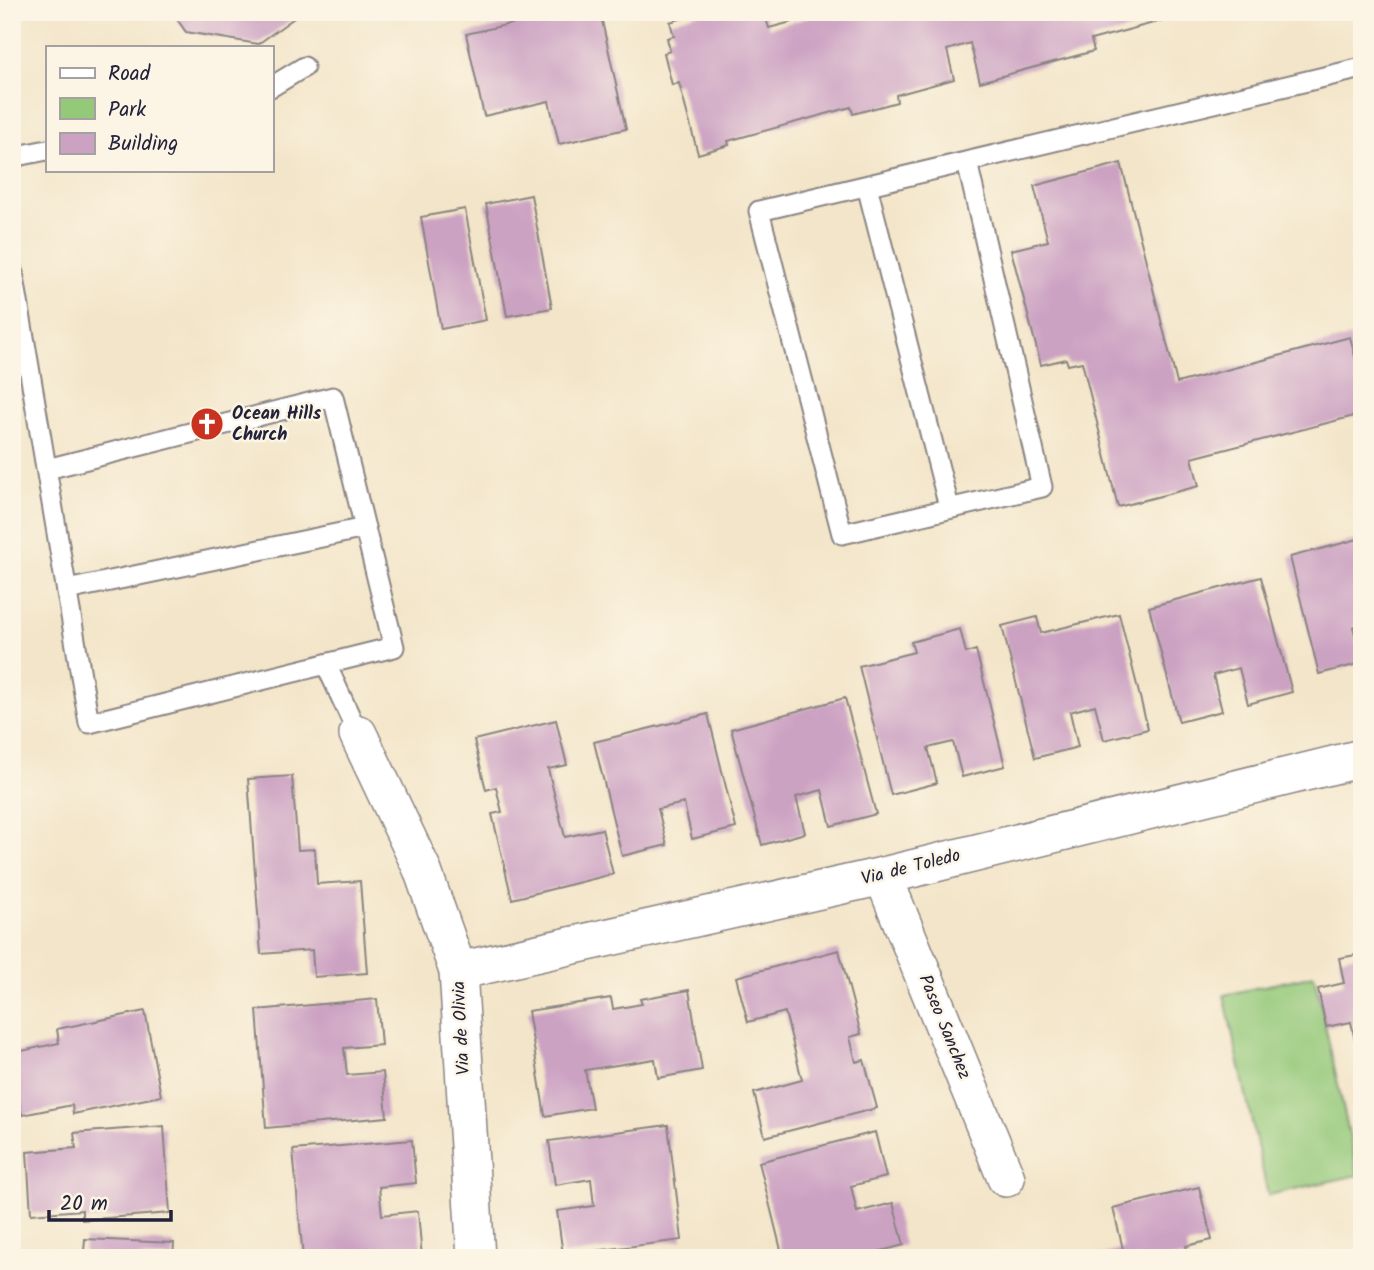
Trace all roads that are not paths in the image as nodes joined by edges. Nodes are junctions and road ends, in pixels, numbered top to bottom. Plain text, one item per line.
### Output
1 (304, 67) dead end
2 (1362, 68) edge
3 (273, 86) edge
4 (46, 150) edge
5 (12, 157) edge
6 (967, 162) junction
7 (867, 186) junction
8 (12, 266) edge
9 (47, 469) junction
10 (949, 507) junction
11 (365, 528) junction
12 (66, 590) junction
13 (326, 664) junction
14 (358, 734) joint
15 (1362, 758) edge
16 (883, 876) junction
17 (458, 971) junction
18 (1006, 1178) dead end
19 (476, 1258) edge

1 - 3 lane
2 - 6 lane
4 - 5 lane
6 - 7 lane
6 - 10 lane
7 - 10 lane
7 - 10 lane
8 - 9 lane
9 - 11 lane
9 - 12 lane
11 - 12 lane
11 - 13 lane
12 - 13 lane
13 - 14 lane
14 - 17 street, Via de Olivia
15 - 16 street, Via de Toledo
16 - 17 street, Via de Toledo
16 - 18 street, Paseo Sanchez
17 - 19 street, Via de Olivia

